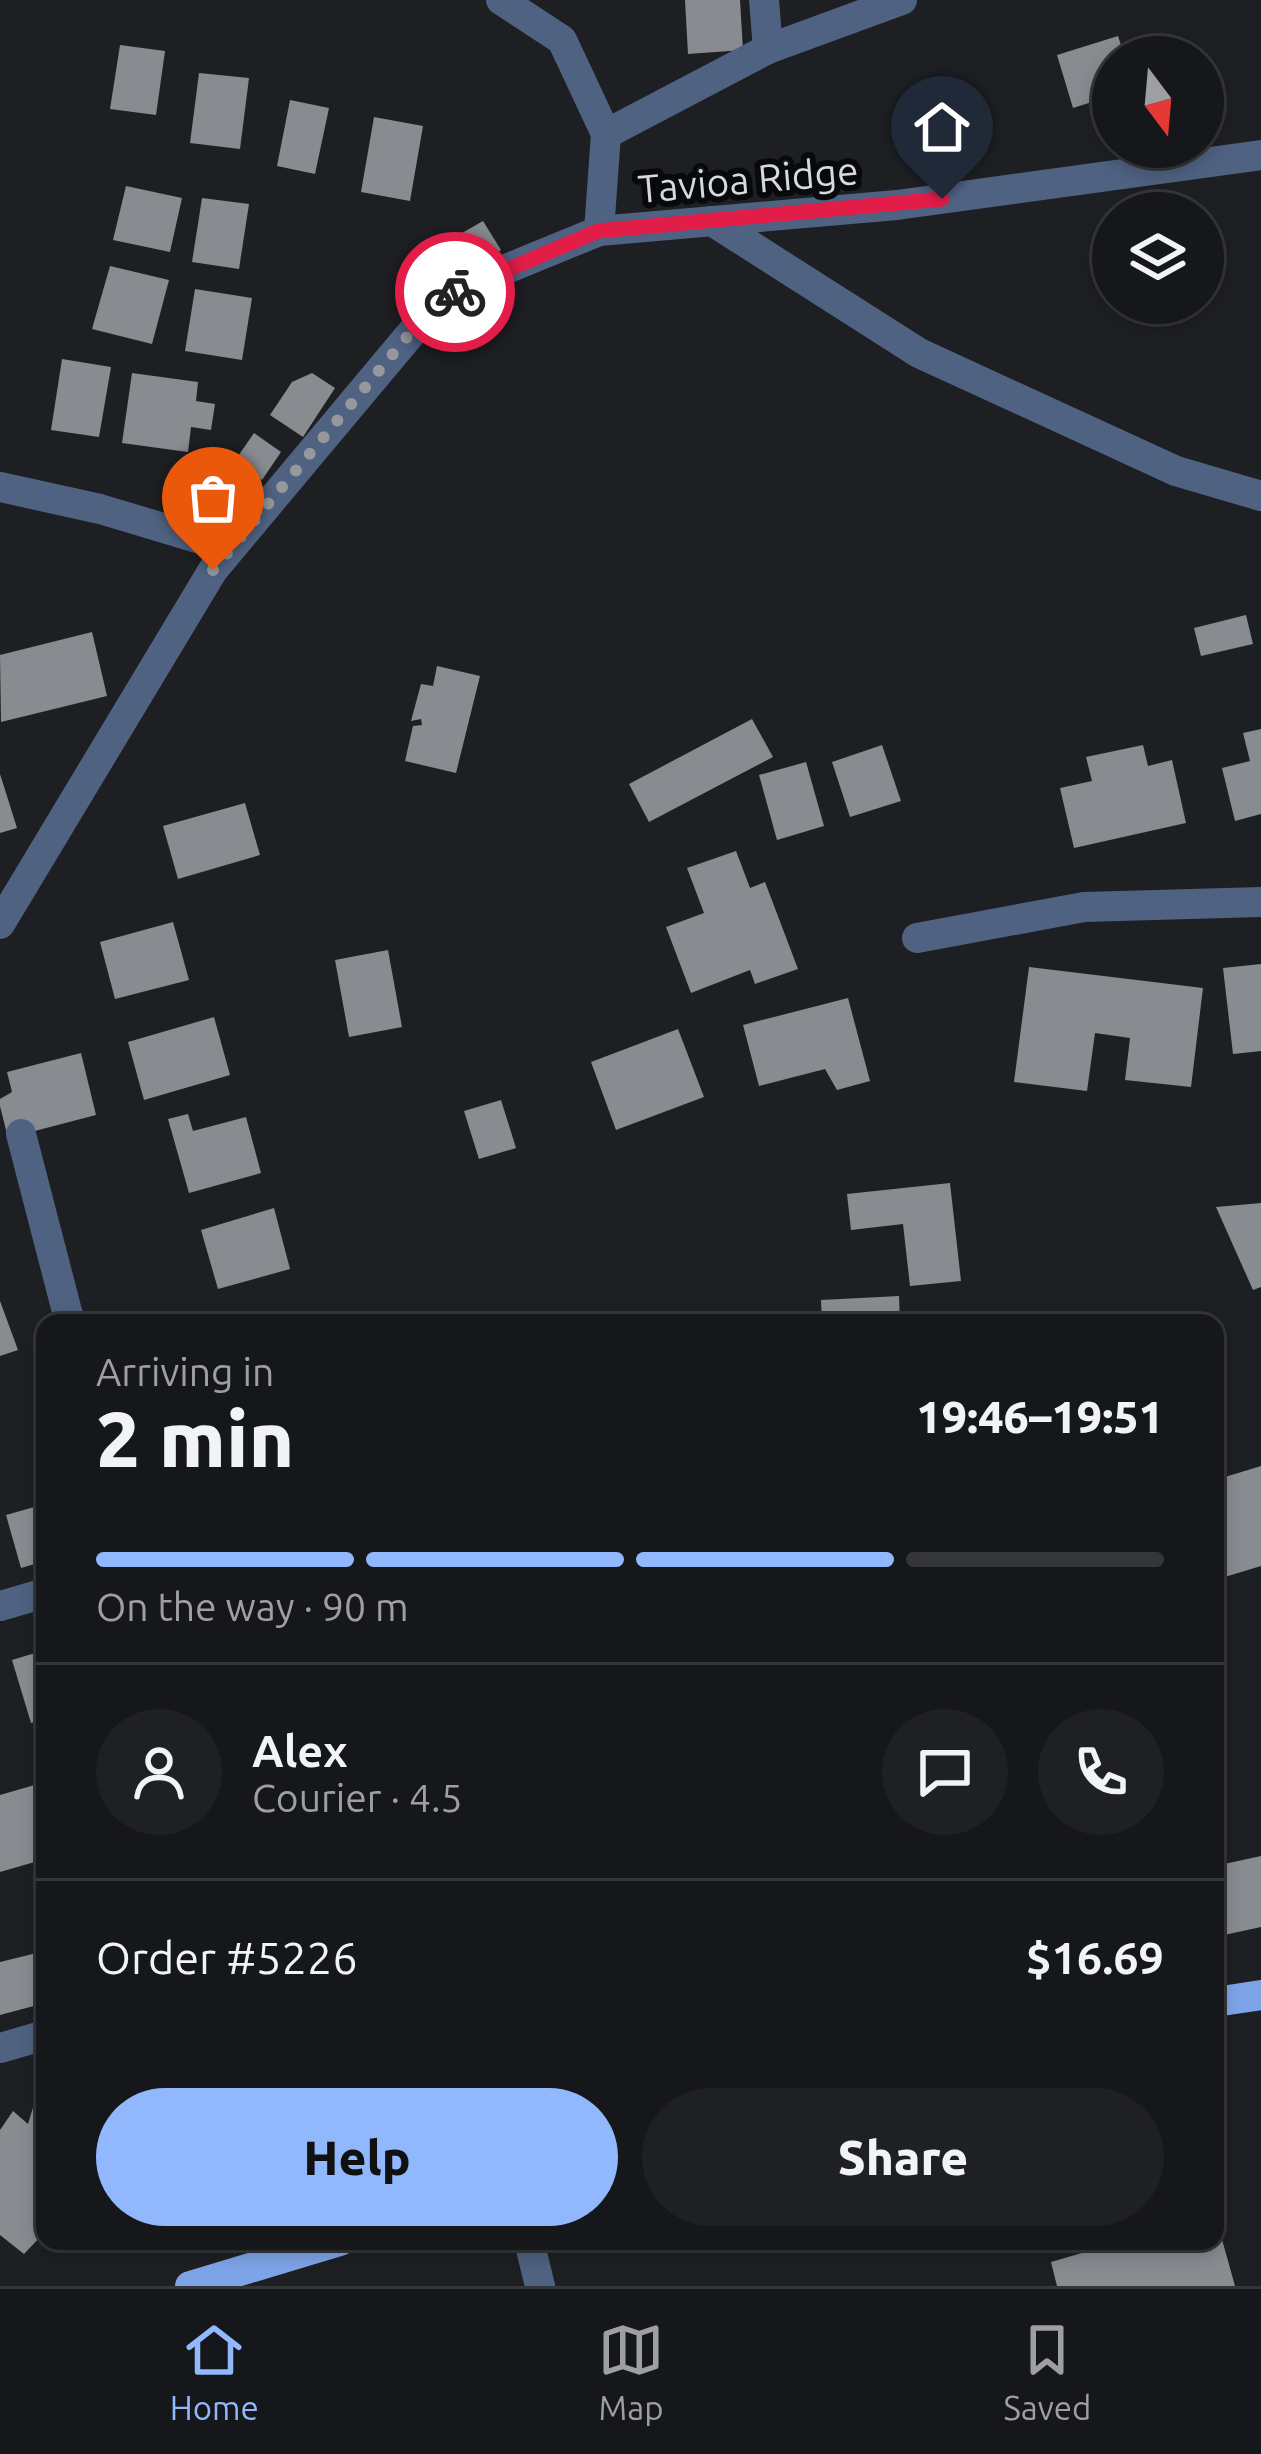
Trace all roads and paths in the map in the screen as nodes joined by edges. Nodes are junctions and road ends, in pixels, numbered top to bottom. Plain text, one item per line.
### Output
1 (500, 0) edge
2 (764, 0) edge
3 (902, 0) edge
4 (768, 49) junction
5 (606, 134) junction
6 (1261, 155) edge
7 (712, 221) junction
8 (598, 231) junction
9 (0, 487) edge
10 (1261, 496) edge
11 (230, 548) junction
12 (1261, 902) edge
13 (0, 924) edge
14 (917, 938) dead end
15 (21, 1135) dead end
16 (68, 1314) edge
17 (36, 1596) edge
18 (0, 1606) edge
19 (1261, 1995) edge
20 (1224, 2001) edge
21 (36, 2038) edge
22 (0, 2048) edge
23 (310, 2250) edge
24 (531, 2250) edge
25 (190, 2286) edge
26 (540, 2286) edge

1 - 5 street
2 - 4 street
3 - 4 street
4 - 5 street
5 - 8 street
6 - 7 street, Tavioa Ridge
7 - 8 street, Tavioa Ridge
7 - 10 street
8 - 11 street, Tavioa Ridge
9 - 11 street
11 - 13 street, Tavioa Ridge
12 - 14 street
15 - 16 street
17 - 18 street
19 - 20 main road
21 - 22 street
23 - 25 main road
24 - 26 street

